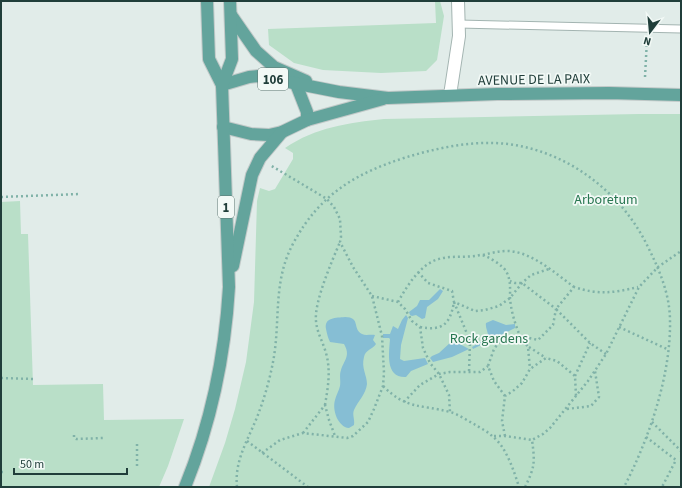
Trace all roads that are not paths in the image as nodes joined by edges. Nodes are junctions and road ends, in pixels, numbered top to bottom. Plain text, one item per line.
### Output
1 (207, 1) edge
2 (230, 1) edge
3 (458, 1) edge
4 (231, 15) junction
5 (459, 24) junction
6 (681, 28) edge
7 (296, 84) junction
8 (222, 85) junction
9 (325, 89) junction
10 (450, 95) junction
11 (681, 95) edge
12 (388, 98) junction
13 (307, 120) junction
14 (223, 127) junction
15 (282, 132) junction
16 (229, 287) junction
17 (185, 487) edge

1 - 8 main road
2 - 4 main road
3 - 5 street
4 - 8 main road
4 - 9 main road
5 - 6 lane
5 - 10 street
7 - 8 main road, AVENUE DE LA PAIX / 106
7 - 9 main road, AVENUE DE LA PAIX / 106
7 - 13 main road
8 - 14 main road, 1
9 - 12 main road, AVENUE DE LA PAIX / 106
10 - 11 main road, AVENUE DE LA PAIX / 106
10 - 12 main road, AVENUE DE LA PAIX / 106
12 - 13 main road, AVENUE DE LA PAIX / 106
13 - 15 main road, AVENUE DE LA PAIX / 106
14 - 15 main road, AVENUE DE LA PAIX / 106
14 - 16 main road, 1
15 - 16 main road
16 - 17 main road, 1

